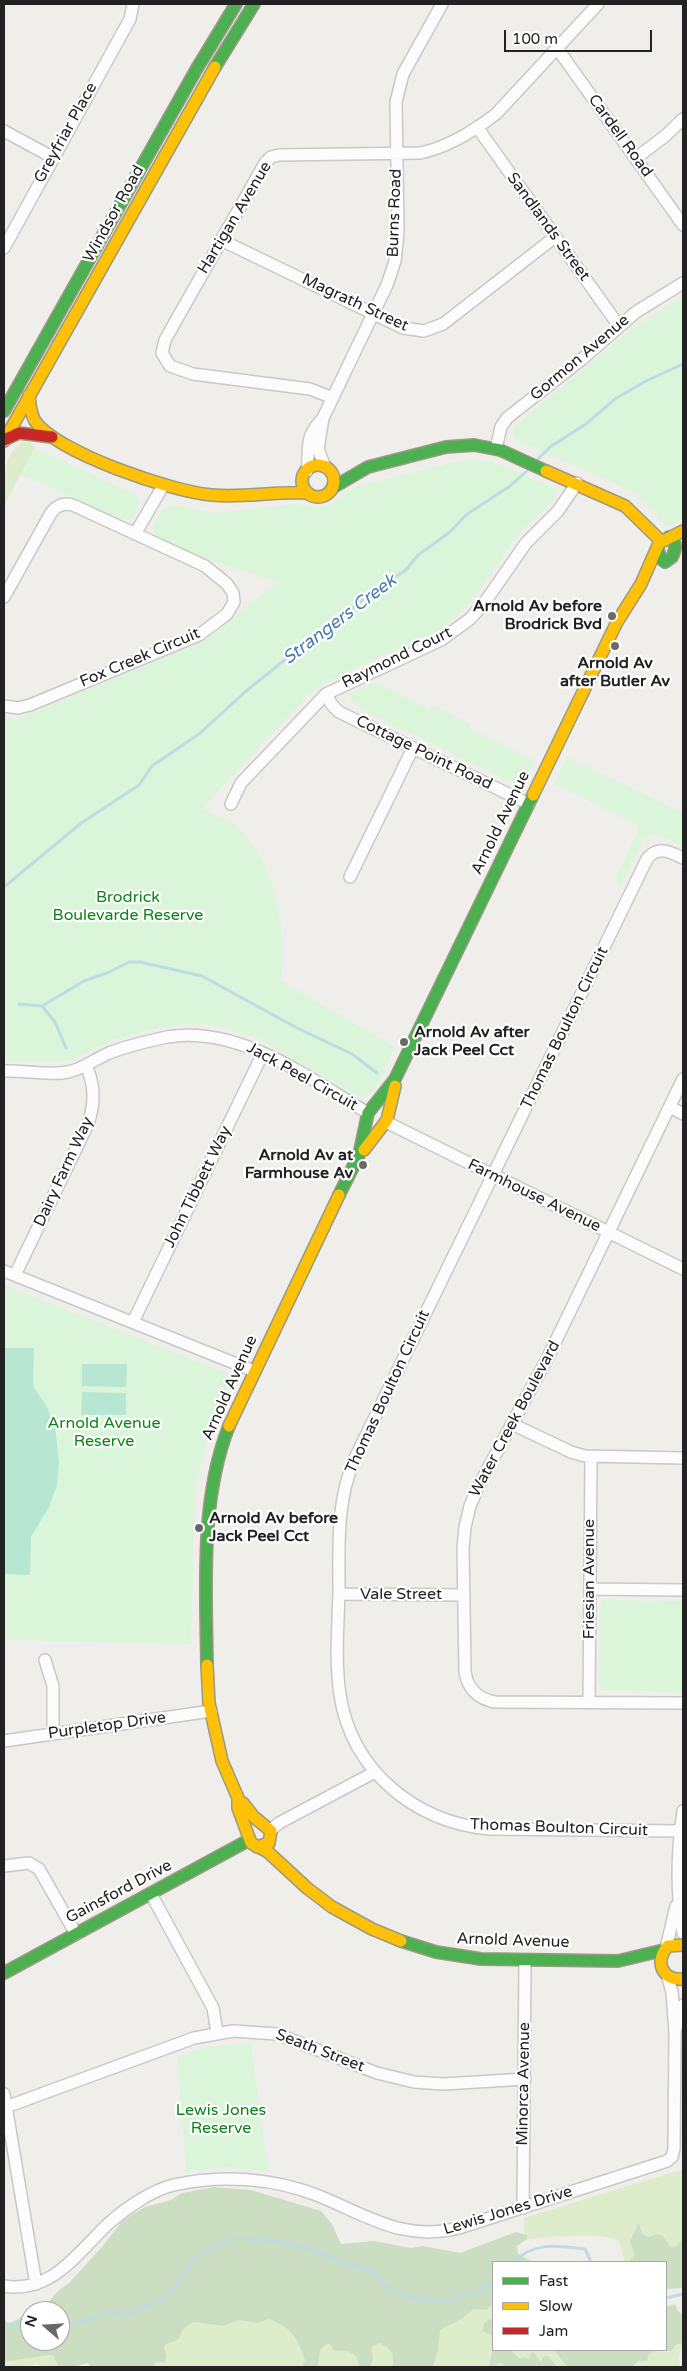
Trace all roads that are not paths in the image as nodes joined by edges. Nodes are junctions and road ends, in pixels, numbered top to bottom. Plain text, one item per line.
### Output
1 (133, 4) edge
2 (236, 4) edge
3 (254, 4) edge
4 (598, 4) edge
5 (442, 6) edge
6 (557, 48) junction
7 (683, 119) edge
8 (477, 127) junction
9 (4, 131) edge
10 (396, 153) junction
11 (52, 157) junction
12 (636, 158) junction
13 (683, 224) edge
14 (556, 237) junction
15 (221, 240) junction
16 (4, 248) edge
17 (683, 283) edge
18 (374, 313) junction
19 (619, 326) junction
20 (29, 396) junction
21 (333, 398) junction
22 (4, 411) edge
23 (323, 418) junction
24 (52, 437) junction
25 (4, 440) edge
26 (498, 449) junction
27 (327, 468) junction
28 (368, 468) junction
29 (306, 472) junction
30 (572, 481) junction
31 (162, 486) junction
32 (332, 488) junction
33 (270, 492) junction
34 (308, 493) junction
35 (683, 531) edge
36 (135, 534) junction
37 (663, 543) junction
38 (679, 555) edge
39 (641, 584) junction
40 (4, 597) edge
41 (326, 694) junction
42 (4, 706) edge
43 (413, 748) junction
44 (231, 804) dead end
45 (529, 804) junction
46 (683, 858) edge
47 (350, 877) dead end
48 (264, 1053) junction
49 (86, 1065) junction
50 (4, 1071) edge
51 (395, 1079) junction
52 (683, 1080) edge
53 (670, 1107) junction
54 (369, 1113) junction
55 (683, 1114) edge
56 (385, 1121) junction
57 (358, 1155) junction
58 (493, 1176) junction
59 (609, 1233) junction
60 (683, 1269) edge
61 (4, 1271) edge
62 (15, 1275) junction
63 (133, 1322) junction
64 (254, 1370) junction
65 (512, 1424) junction
66 (591, 1457) junction
67 (683, 1458) edge
68 (590, 1589) junction
69 (683, 1590) edge
70 (338, 1594) junction
71 (464, 1595) junction
72 (45, 1660) dead end
73 (589, 1702) junction
74 (683, 1703) edge
75 (211, 1711) junction
76 (53, 1734) junction
77 (4, 1742) edge
78 (375, 1772) junction
79 (238, 1798) junction
80 (683, 1811) edge
81 (262, 1823) junction
82 (682, 1831) edge
83 (271, 1835) junction
84 (252, 1839) junction
85 (283, 1864) junction
86 (4, 1866) edge
87 (151, 1894) junction
88 (678, 1902) junction
89 (683, 1933) edge
90 (76, 1934) junction
91 (683, 1945) edge
92 (665, 1949) junction
93 (526, 1960) junction
94 (618, 1961) junction
95 (4, 1973) edge
96 (666, 1976) junction
97 (683, 1979) edge
98 (683, 2004) edge
99 (675, 2032) junction
100 (217, 2033) junction
101 (679, 2078) edge
102 (525, 2079) junction
103 (4, 2094) edge
104 (6, 2107) junction
105 (523, 2208) junction
106 (36, 2284) junction
107 (4, 2286) edge

1 - 11 street, Greyfriar Place
2 - 22 street, Windsor Road
3 - 20 street, Windsor Road
4 - 6 street, Hartigan Avenue
5 - 10 street, Burns Road
6 - 8 street, Hartigan Avenue
6 - 12 street, Cardell Road
7 - 12 street
8 - 10 street, Hartigan Avenue
8 - 14 street, Sandlands Street
9 - 11 street
10 - 15 street, Hartigan Avenue
10 - 18 street, Burns Road
11 - 16 street, Greyfriar Place
12 - 13 street, Cardell Road
14 - 18 street, Magrath Street
14 - 19 street, Sandlands Street
15 - 18 street, Magrath Street
15 - 21 street, Hartigan Avenue
17 - 19 street, Gormon Avenue
18 - 21 street, Burns Road
19 - 26 street, Gormon Avenue
20 - 24 street
20 - 25 street, Windsor Road
21 - 23 street, Burns Road
23 - 27 street, Burns Road
23 - 29 street, Burns Road
24 - 25 street
24 - 31 street
26 - 28 street
26 - 30 street
27 - 28 street
27 - 29 street
27 - 32 street
28 - 32 street
29 - 33 street
29 - 34 street
30 - 37 street
30 - 41 street, Raymond Court
31 - 33 street
31 - 36 street
32 - 34 street
33 - 34 street
35 - 37 street
36 - 40 street, Fox Creek Circuit
36 - 42 street, Fox Creek Circuit
37 - 38 street
37 - 38 street
37 - 39 street, Arnold Avenue
38 - 39 street, Arnold Avenue
39 - 45 street, Arnold Avenue
41 - 43 street, Cottage Point Road
41 - 44 street, Raymond Court
43 - 45 street, Cottage Point Road
43 - 47 street
45 - 51 street, Arnold Avenue
46 - 58 street, Thomas Boulton Circuit
48 - 49 street, Jack Peel Circuit
48 - 54 street, Jack Peel Circuit
48 - 63 street, John Tibbett Way
49 - 50 street, Jack Peel Circuit
49 - 62 street, Dairy Farm Way
51 - 54 street, Arnold Avenue
51 - 56 street, Arnold Avenue
52 - 53 street, Water Creek Boulevard
53 - 55 street
53 - 59 street, Water Creek Boulevard
54 - 56 street
54 - 56 street
54 - 57 street, Arnold Avenue
56 - 57 street, Arnold Avenue
56 - 58 street, Farmhouse Avenue
57 - 64 street, Arnold Avenue
58 - 59 street, Farmhouse Avenue
58 - 70 street, Thomas Boulton Circuit
59 - 60 street, Farmhouse Avenue
59 - 65 street, Water Creek Boulevard
61 - 62 street
62 - 63 street
63 - 64 street
64 - 75 street, Arnold Avenue
65 - 66 street
65 - 71 street, Water Creek Boulevard
66 - 67 street
66 - 68 street, Friesian Avenue
68 - 69 street
68 - 73 street, Friesian Avenue
70 - 71 street, Vale Street
70 - 78 street, Thomas Boulton Circuit
71 - 73 street, Water Creek Boulevard
72 - 76 street
73 - 74 street, Water Creek Boulevard
75 - 76 street, Purpletop Drive
75 - 79 street, Arnold Avenue
76 - 77 street, Purpletop Drive
78 - 82 street, Thomas Boulton Circuit
78 - 83 street
79 - 81 street, Arnold Avenue
79 - 84 street, Arnold Avenue
80 - 82 street
81 - 83 street, Arnold Avenue
81 - 84 street
82 - 88 street
83 - 84 street
83 - 85 street, Arnold Avenue
84 - 85 street, Arnold Avenue
84 - 87 street, Gainsford Drive
85 - 93 street, Arnold Avenue
86 - 90 street
87 - 90 street, Gainsford Drive
87 - 100 street
88 - 89 street
88 - 92 street
90 - 95 street, Gainsford Drive
91 - 92 street, Arnold Avenue
92 - 94 street, Arnold Avenue
92 - 96 street
93 - 94 street, Arnold Avenue
93 - 102 street, Minorca Avenue
94 - 96 street, Arnold Avenue
96 - 97 street, Arnold Avenue
96 - 99 street
98 - 99 street
99 - 101 street
100 - 102 street, Seath Street
100 - 104 street, Seath Street
101 - 105 street, Lewis Jones Drive
102 - 105 street, Minorca Avenue
103 - 104 street
104 - 106 street
105 - 106 street, Lewis Jones Drive
106 - 107 street

